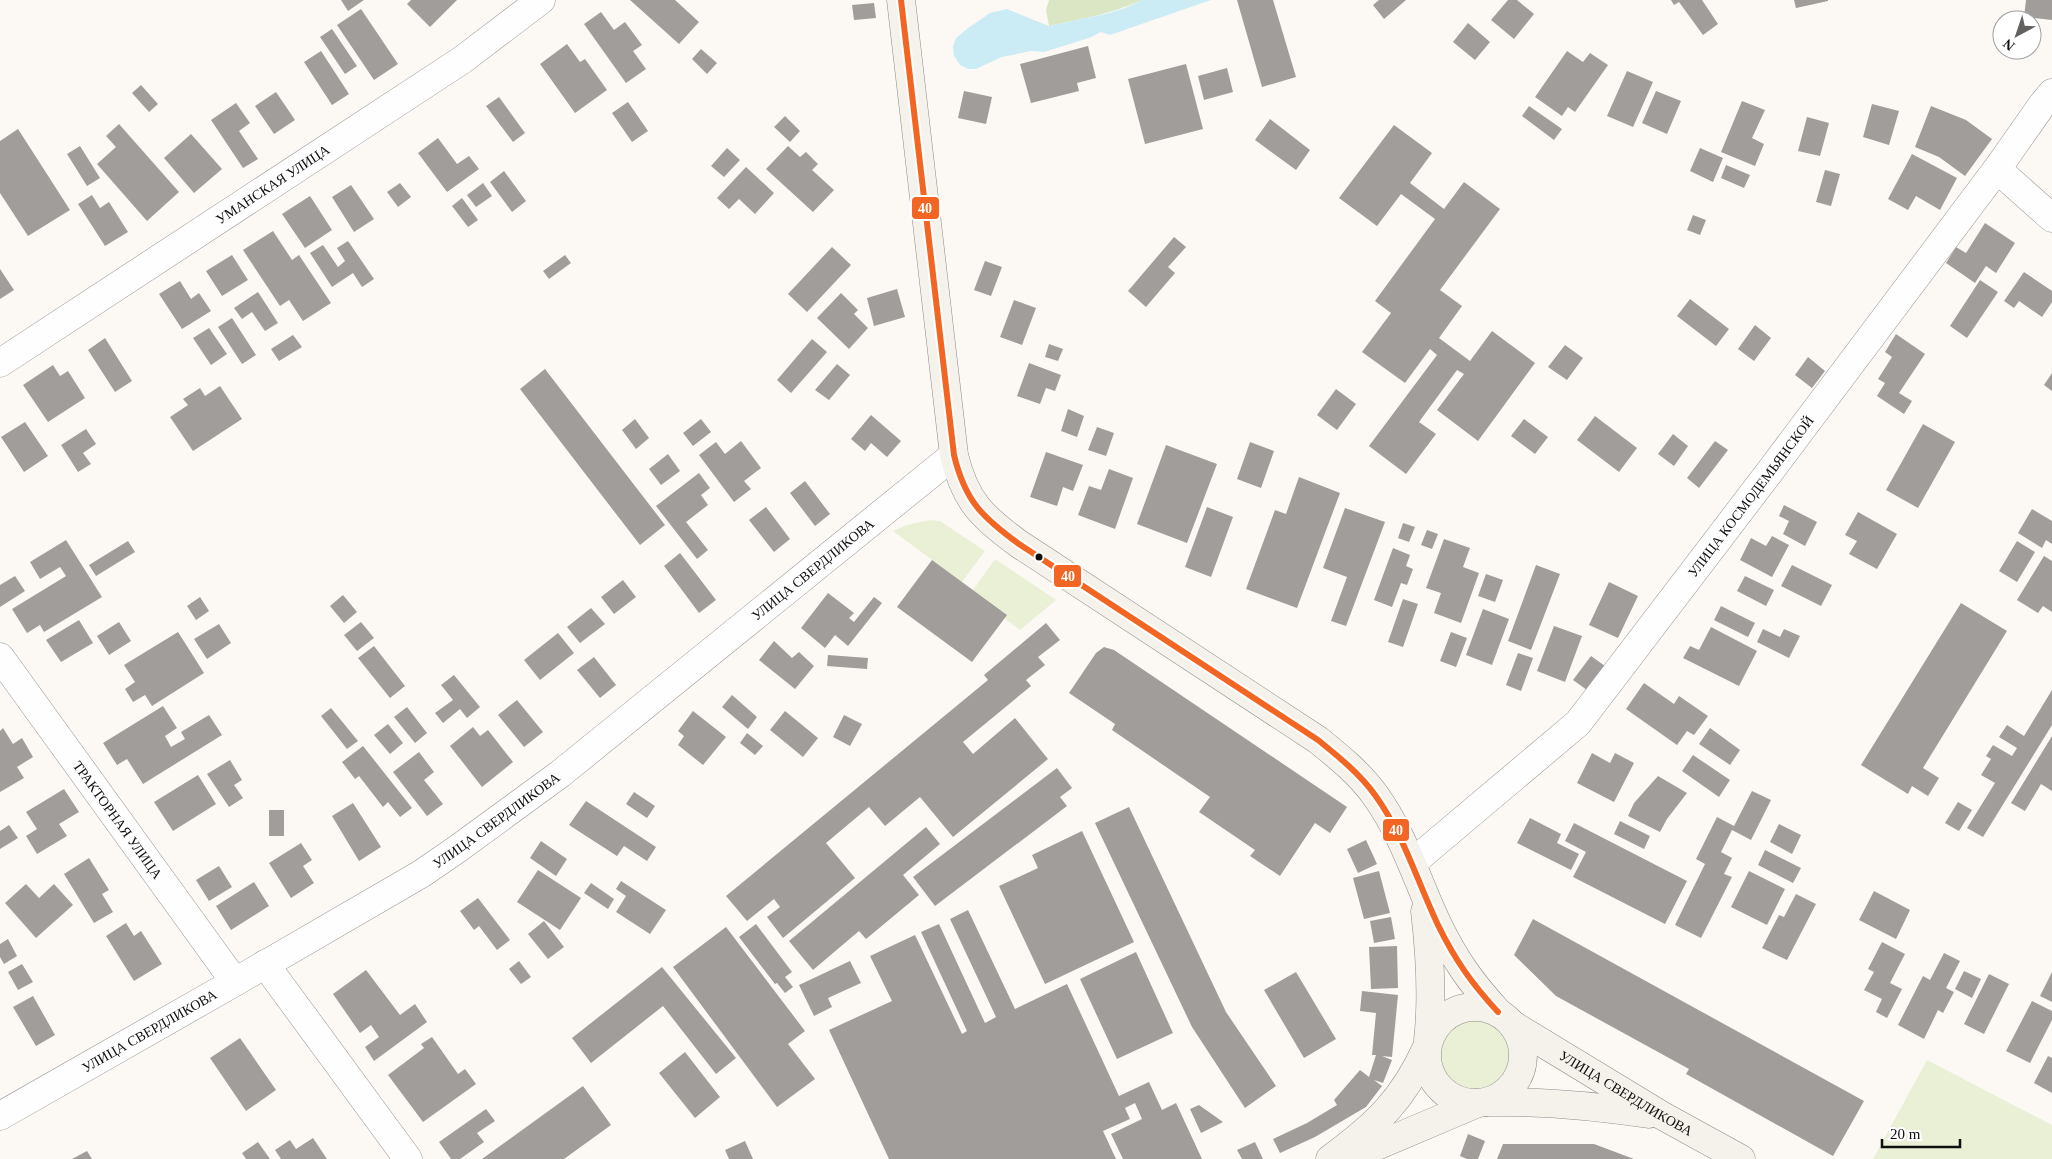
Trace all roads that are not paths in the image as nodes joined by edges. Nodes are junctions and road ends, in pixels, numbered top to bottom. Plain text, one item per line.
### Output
1 (541, 0) edge
2 (901, 0) edge
3 (2052, 93) edge
4 (1997, 169) junction
5 (2052, 218) edge
6 (0, 363) edge
7 (954, 455) junction
8 (0, 657) edge
9 (1417, 875) junction
10 (265, 964) junction
11 (235, 982) junction
12 (1505, 1018) junction
13 (1427, 1044) junction
14 (1483, 1102) junction
15 (0, 1116) edge
16 (1660, 1116) junction
17 (408, 1159) edge
18 (1330, 1159) edge
19 (1346, 1159) edge
20 (1741, 1159) edge

1 - 6 street, УМАНСКАЯ УЛИЦА
2 - 7 street
3 - 4 street, УЛИЦА КОСМОДЕМЬЯНСКОЙ
4 - 5 street
4 - 9 street, УЛИЦА КОСМОДЕМЬЯНСКОЙ
7 - 9 street, УЛИЦА СВЕРДЛИКОВА
7 - 10 street, УЛИЦА СВЕРДЛИКОВА
8 - 11 street, ТРАКТОРНАЯ УЛИЦА
9 - 12 street, УЛИЦА СВЕРДЛИКОВА
9 - 13 street
10 - 11 street, УЛИЦА СВЕРДЛИКОВА
10 - 17 street
11 - 15 street, УЛИЦА СВЕРДЛИКОВА
12 - 13 street
12 - 14 street
12 - 16 street, УЛИЦА СВЕРДЛИКОВА
13 - 14 street
13 - 18 street
14 - 16 street
14 - 19 street
16 - 20 street, УЛИЦА СВЕРДЛИКОВА

